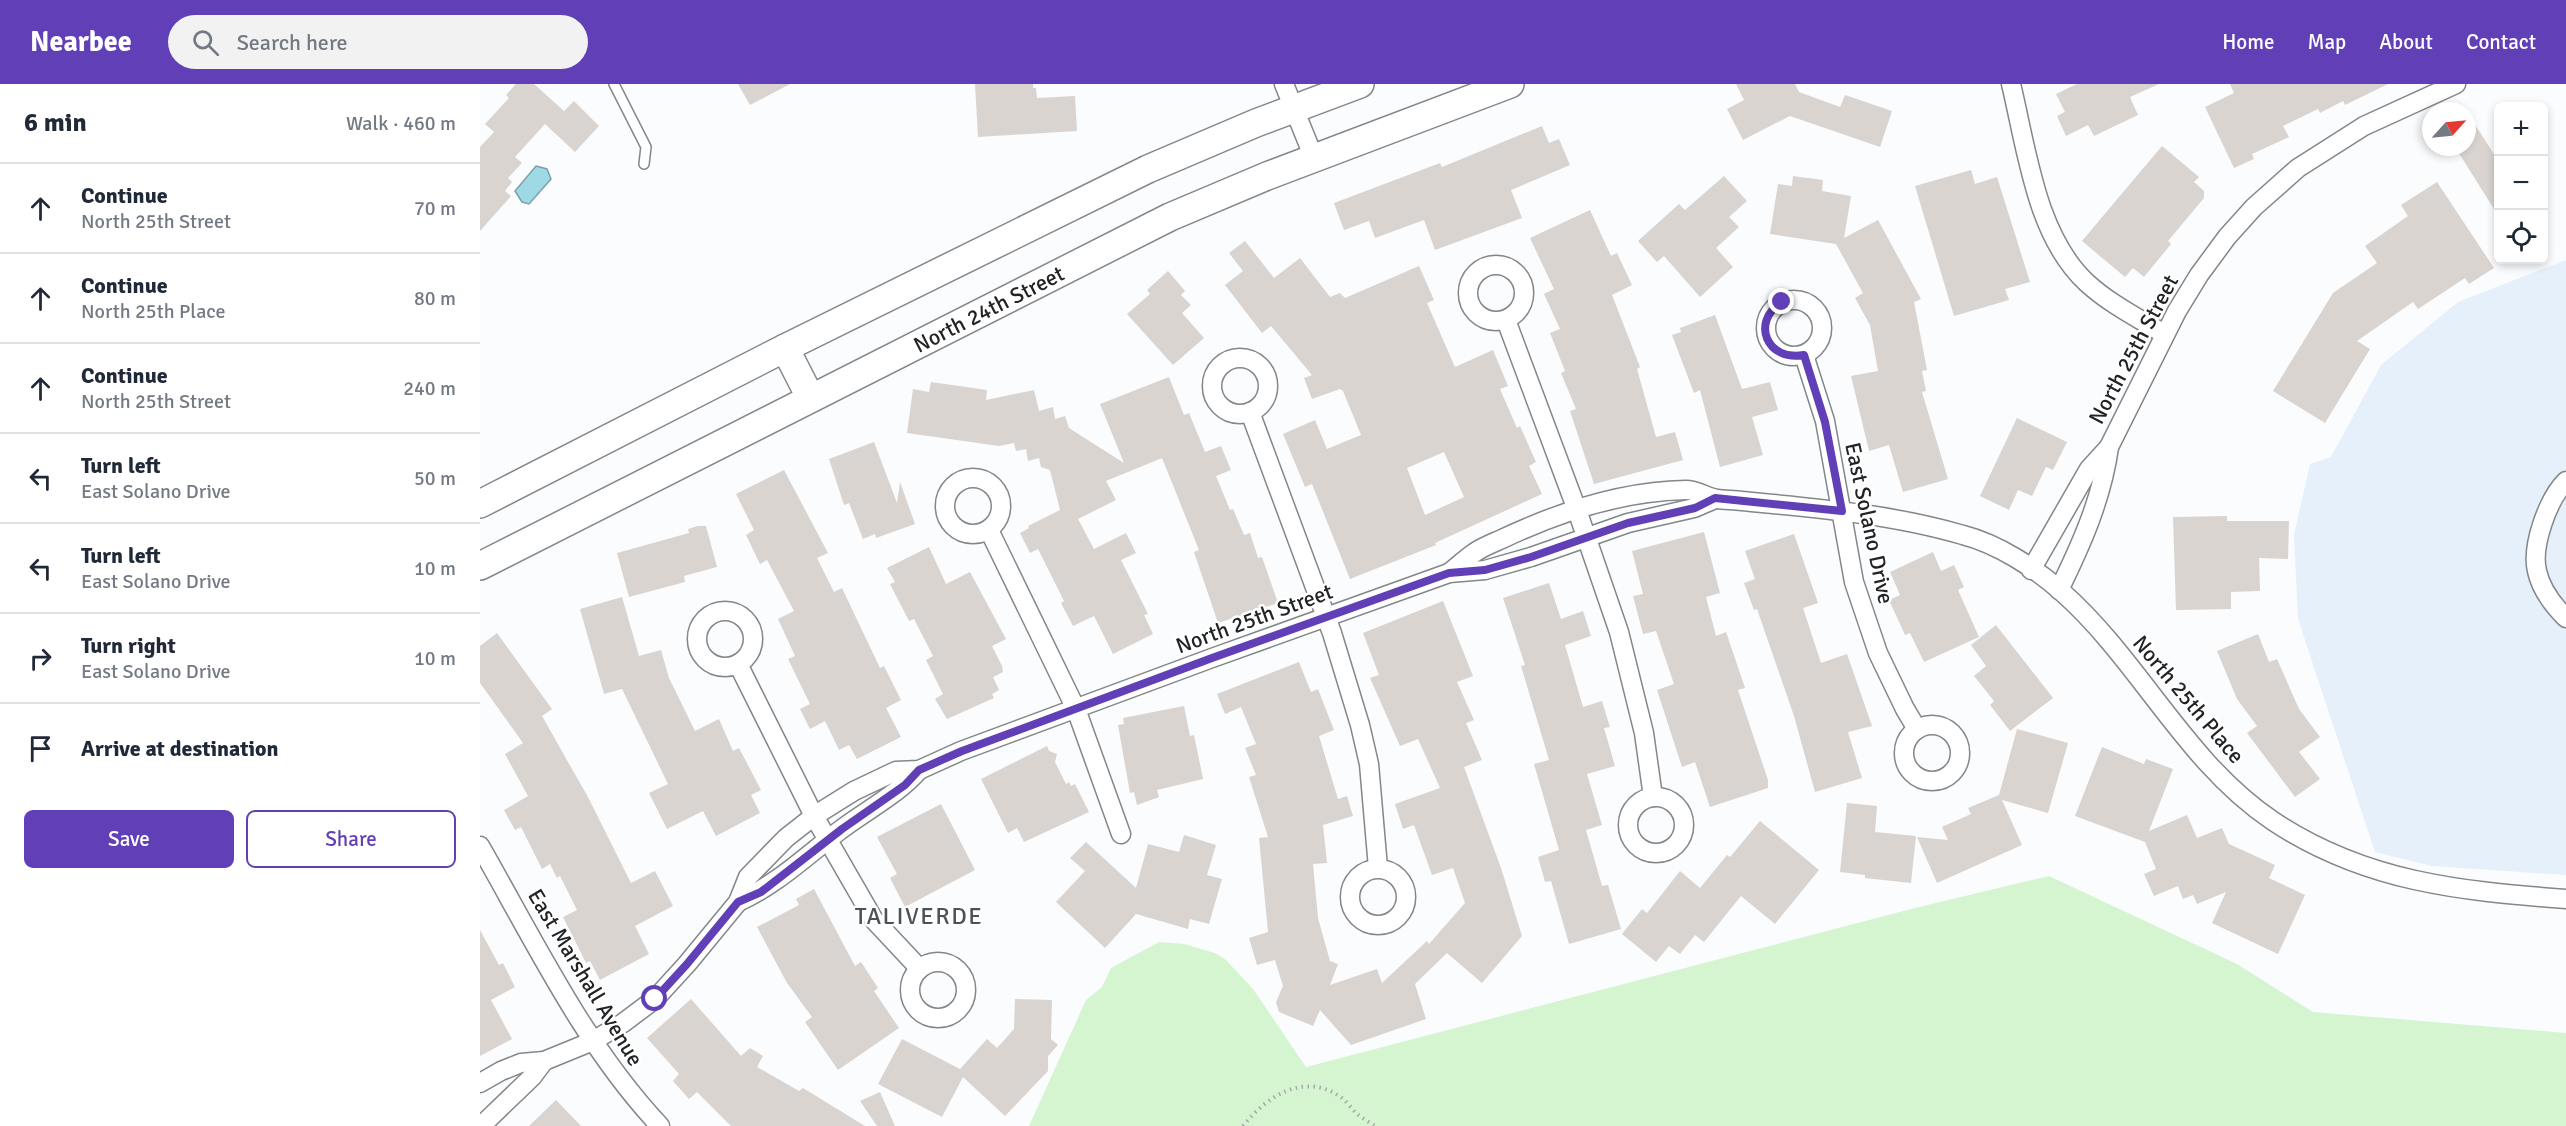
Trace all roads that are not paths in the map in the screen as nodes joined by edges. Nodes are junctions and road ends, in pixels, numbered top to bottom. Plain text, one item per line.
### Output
1 (614, 84) edge
2 (1284, 84) edge
3 (1360, 84) edge
4 (1510, 84) edge
5 (2011, 84) edge
6 (2456, 84) edge
7 (1294, 109) junction
8 (1314, 158) junction
9 (644, 164) dead end
10 (1506, 320) dead end
11 (2164, 334) junction
12 (785, 348) junction
13 (1804, 355) dead end
14 (810, 397) junction
15 (1250, 412) dead end
16 (2109, 447) junction
17 (2566, 481) edge
18 (1715, 498) junction
19 (480, 504) edge
20 (1578, 510) junction
21 (1842, 511) junction
22 (989, 530) dead end
23 (1587, 538) junction
24 (480, 566) edge
25 (2031, 570) junction
26 (1449, 573) junction
27 (2059, 590) junction
28 (1325, 618) junction
29 (2566, 618) edge
30 (738, 664) dead end
31 (1076, 709) junction
32 (1917, 729) dead end
33 (919, 770) junction
34 (1653, 797) dead end
35 (814, 816) junction
36 (1121, 834) dead end
37 (827, 840) junction
38 (480, 846) edge
39 (1378, 868) dead end
40 (2566, 899) edge
41 (738, 902) junction
42 (919, 968) dead end
43 (592, 1041) junction
44 (544, 1061) junction
45 (480, 1083) edge
46 (481, 1126) edge
47 (660, 1126) edge

1 - 9 lane
2 - 7 street
3 - 7 main road
4 - 8 main road, North 24th Street
5 - 11 street
6 - 11 street, North 25th Street
7 - 8 street
7 - 12 main road
8 - 14 main road, North 24th Street
10 - 20 street
11 - 16 street, North 25th Street
12 - 14 main road
12 - 19 main road
13 - 21 street, East Solano Drive
14 - 24 main road, North 24th Street
15 - 28 street
16 - 25 street, North 25th Street
16 - 27 street, North 25th Street
17 - 29 street
18 - 20 street, North 25th Street
18 - 21 street, North 25th Street
18 - 23 street, North 25th Street
20 - 23 street
20 - 26 street, North 25th Street
21 - 25 street, North 25th Street
21 - 32 street, East Solano Drive
22 - 31 street
23 - 26 street, North 25th Street
23 - 34 street
25 - 27 street, North 25th Street
26 - 28 street, North 25th Street
27 - 40 street, North 25th Place
28 - 31 street, North 25th Street
28 - 39 street
30 - 35 street
31 - 33 street
31 - 36 street
33 - 35 street
33 - 37 street
35 - 37 street
35 - 41 street
37 - 41 street
37 - 42 street
38 - 43 street, East Marshall Avenue
41 - 43 street
43 - 44 street
43 - 47 street, East Marshall Avenue
44 - 45 street
44 - 46 street

